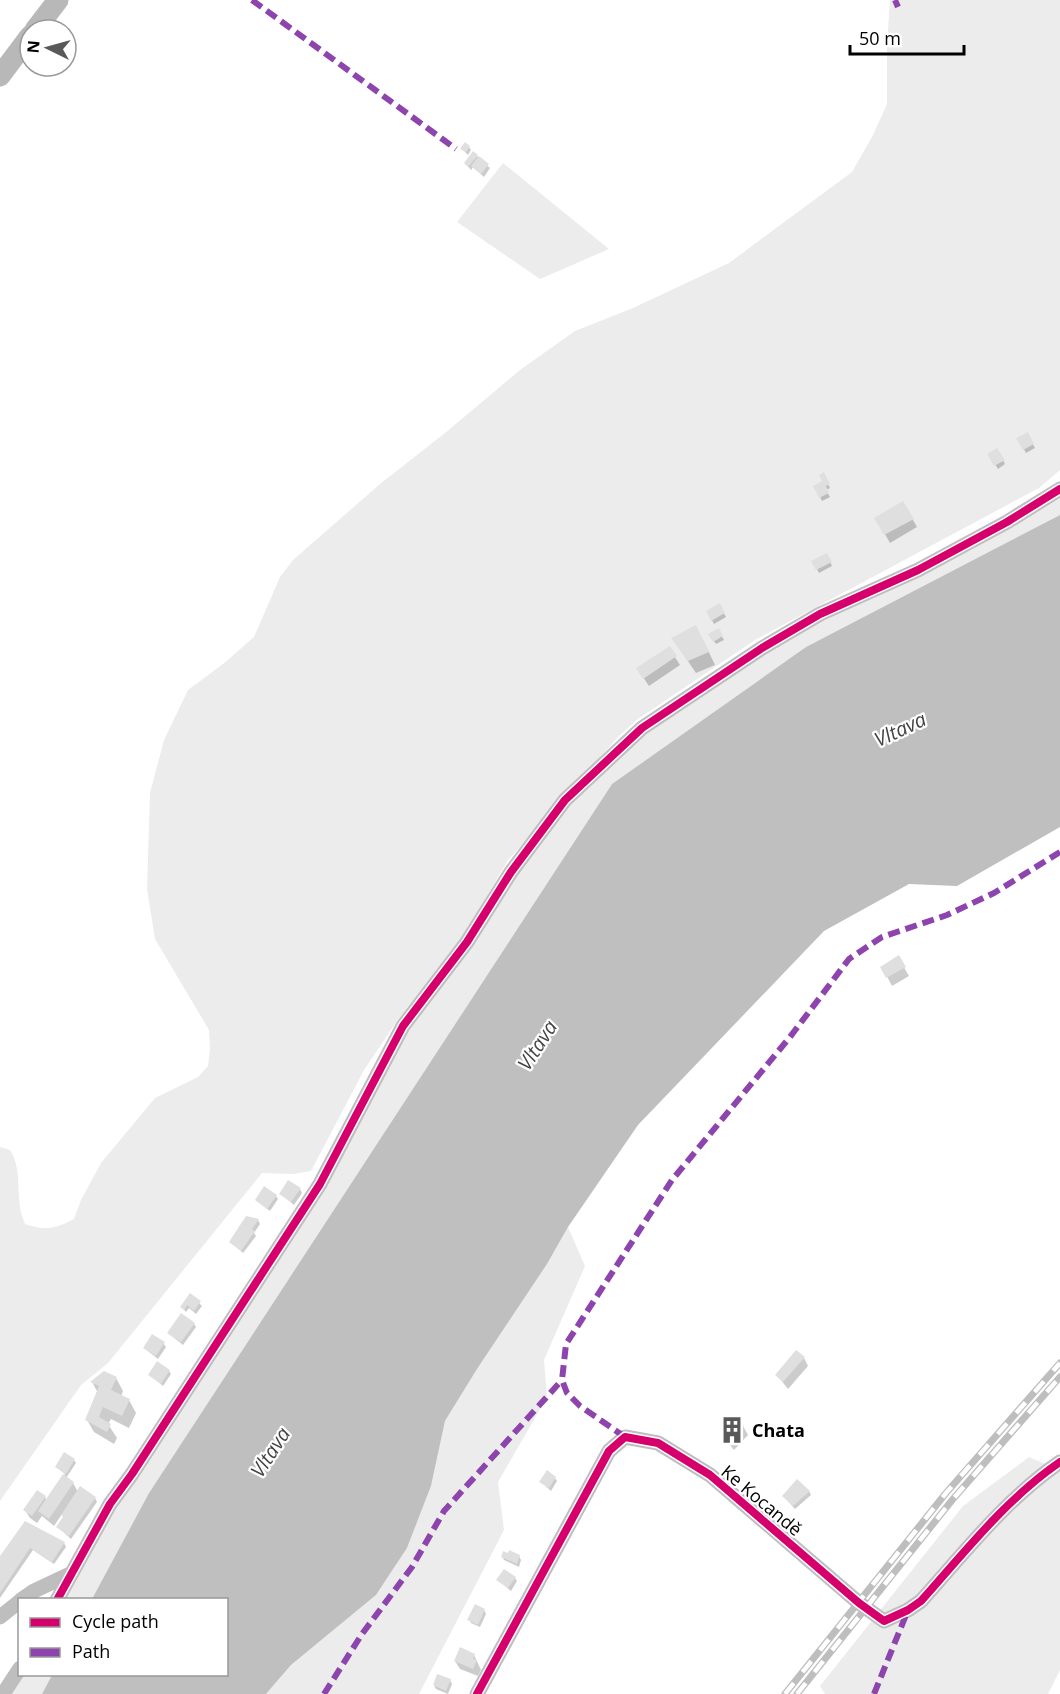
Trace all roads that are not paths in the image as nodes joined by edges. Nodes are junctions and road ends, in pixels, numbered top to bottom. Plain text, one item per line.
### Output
1 (58, 0) edge
2 (44, 18) edge
3 (18, 52) edge
4 (0, 76) edge
5 (1060, 489) edge
6 (1060, 1461) edge
7 (70, 1574) junction
8 (23, 1598) edge
9 (58, 1598) edge
10 (18, 1601) edge
11 (0, 1617) edge
12 (18, 1671) edge
13 (3, 1694) edge
14 (477, 1694) edge

1 - 2 street
3 - 4 street
5 - 7 street
6 - 14 street, Ke Kocandě
7 - 8 street
7 - 9 street
10 - 11 street
12 - 13 street

